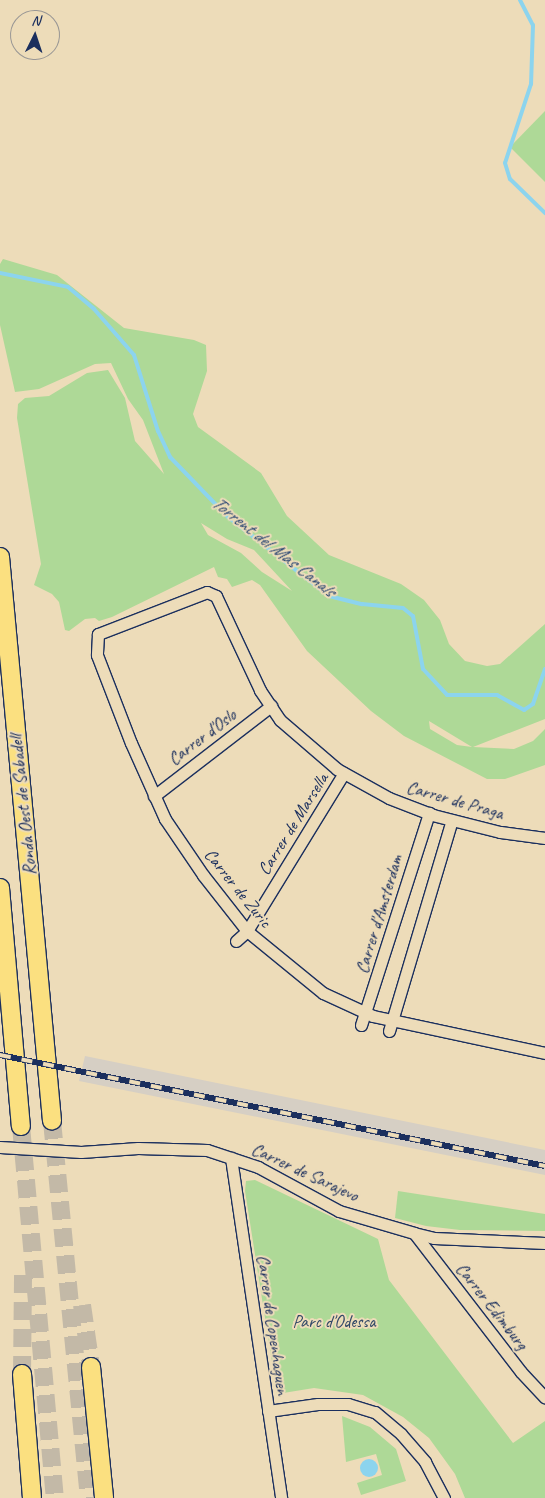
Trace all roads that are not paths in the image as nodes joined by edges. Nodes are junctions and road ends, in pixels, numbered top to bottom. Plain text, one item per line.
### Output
1 (0, 557) edge
2 (216, 596) joint
3 (271, 706) junction
4 (344, 774) junction
5 (154, 796) junction
6 (429, 813) junction
7 (452, 820) junction
8 (545, 838) edge
9 (0, 888) edge
10 (247, 931) junction
11 (236, 941) dead end
12 (366, 1013) junction
13 (361, 1025) dead end
14 (390, 1025) junction
15 (544, 1050) edge
16 (52, 1121) tunnel mouth
17 (20, 1126) tunnel mouth
18 (0, 1147) edge
19 (231, 1158) junction
20 (414, 1233) junction
21 (545, 1242) edge
22 (91, 1367) tunnel mouth
23 (22, 1374) tunnel mouth
24 (545, 1398) edge
25 (268, 1411) junction
26 (32, 1498) edge
27 (104, 1498) edge
28 (280, 1498) edge
29 (444, 1498) edge

1 - 16 highway, Ronda Oest de Sabadell
2 - 3 street, Carrer de Praga
2 - 5 street, Carrer de Zuric
3 - 4 street, Carrer de Praga
3 - 5 street, Carrer d'Oslo
4 - 6 street, Carrer de Praga
4 - 10 street, Carrer de Marsella
5 - 10 street, Carrer de Zuric
6 - 7 street, Carrer de Praga
6 - 12 street, Carrer d'Amsterdam
7 - 8 street, Carrer de Praga
7 - 14 street
9 - 17 highway, Ronda Oest de Sabadell
10 - 11 street, Carrer de Marsella
10 - 12 street, Carrer de Zuric
12 - 13 street, Carrer d'Amsterdam
12 - 14 street, Carrer de Zuric
14 - 15 street, Carrer de Zuric
18 - 19 street, Carrer de Sarajevo
19 - 20 street, Carrer de Sarajevo
19 - 25 street, Carrer de Copenhaguen
20 - 21 street, Carrer de Sarajevo
20 - 24 street, Carrer Edimburg
22 - 27 highway
23 - 26 highway
25 - 28 street, Carrer de Copenhaguen
25 - 29 street

